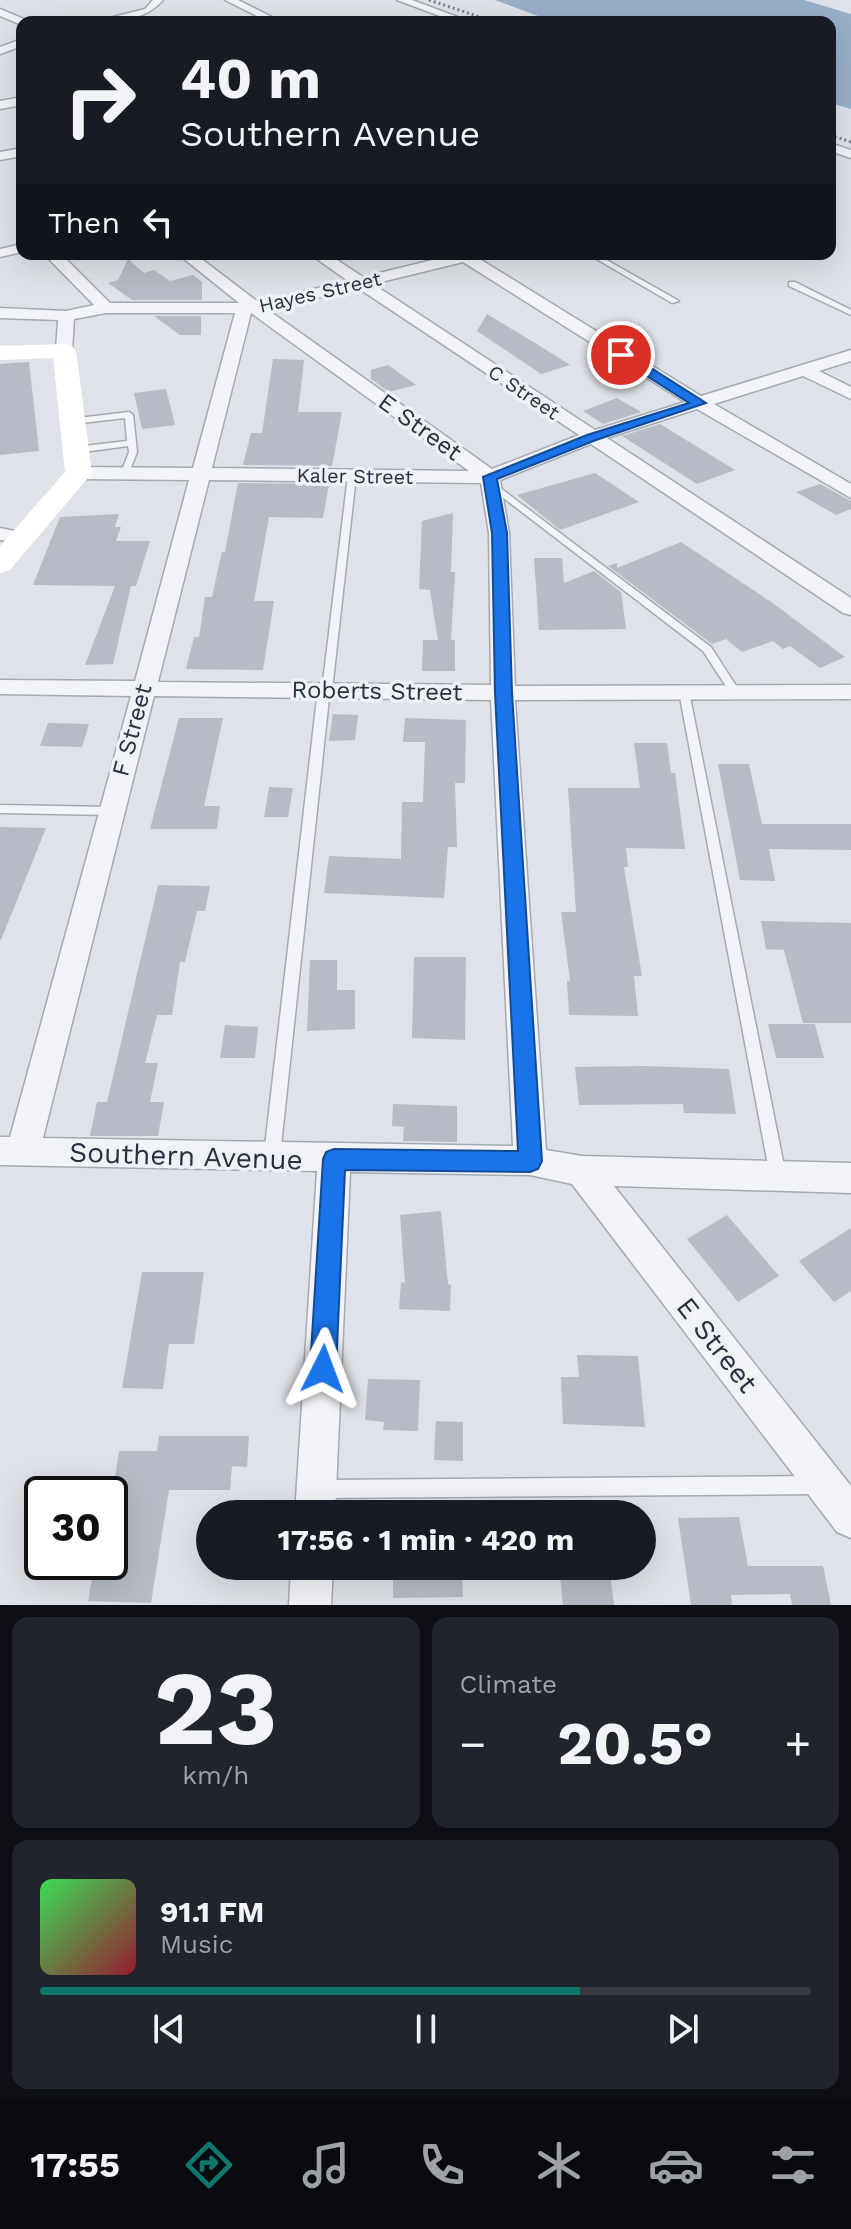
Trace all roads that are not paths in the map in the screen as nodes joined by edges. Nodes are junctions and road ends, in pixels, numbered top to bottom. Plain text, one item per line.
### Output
1 (158, 0) edge
2 (230, 0) edge
3 (402, 0) edge
4 (125, 16) edge
5 (264, 16) edge
6 (449, 16) edge
7 (58, 260) edge
8 (193, 260) edge
9 (327, 260) edge
10 (449, 260) edge
11 (470, 260) edge
12 (602, 260) edge
13 (360, 283) junction
14 (792, 284) dead end
15 (675, 301) dead end
16 (106, 308) junction
17 (250, 308) junction
18 (0, 313) edge
19 (851, 313) edge
20 (66, 316) junction
21 (64, 351) junction
22 (0, 353) edge
23 (851, 355) edge
24 (805, 370) junction
25 (851, 394) edge
26 (699, 403) junction
27 (107, 418) junction
28 (84, 420) junction
29 (591, 437) junction
30 (128, 444) junction
31 (111, 445) junction
32 (85, 456) junction
33 (125, 473) junction
34 (201, 473) junction
35 (352, 476) junction
36 (490, 480) junction
37 (851, 492) edge
38 (11, 536) edge
39 (0, 564) edge
40 (851, 608) edge
41 (0, 687) edge
42 (143, 688) junction
43 (327, 690) junction
44 (684, 692) junction
45 (735, 692) junction
46 (851, 692) edge
47 (503, 693) junction
48 (0, 809) edge
49 (111, 811) junction
50 (12, 1151) edge
51 (271, 1158) junction
52 (334, 1159) junction
53 (530, 1161) junction
54 (582, 1171) junction
55 (778, 1176) junction
56 (851, 1178) edge
57 (825, 1485) junction
58 (315, 1500) edge
59 (375, 1500) edge
60 (851, 1518) edge
61 (311, 1580) edge
62 (310, 1605) edge

1 - 4 street
2 - 5 street
3 - 6 street
7 - 16 street
8 - 17 street, E Street
9 - 13 street, C Street
10 - 13 street, Hayes Street
11 - 26 street
12 - 15 lane
13 - 17 street, Hayes Street
13 - 29 street, C Street
14 - 19 lane
16 - 17 street, Hayes Street
16 - 20 street, Hayes Street
17 - 34 street, F Street
17 - 36 street, E Street
18 - 20 street, Hayes Street
20 - 21 street
21 - 22 street
21 - 28 street
23 - 24 street, Kaler Street
24 - 25 street
24 - 26 street, Kaler Street
26 - 29 street, Kaler Street
26 - 37 street
27 - 28 lane
27 - 30 lane
27 - 31 lane
28 - 32 street
29 - 36 street, Kaler Street
29 - 40 street, C Street
30 - 31 lane
30 - 33 lane
31 - 32 lane
32 - 33 street, Kaler Street
32 - 38 street
33 - 34 street, Kaler Street
34 - 35 street, Kaler Street
34 - 42 street, F Street
35 - 36 street, Kaler Street
35 - 43 lane
36 - 45 lane
36 - 47 street
38 - 39 street
41 - 42 street, Roberts Street
42 - 43 street, Roberts Street
42 - 49 street, F Street
43 - 47 street, Roberts Street
43 - 51 lane
44 - 45 street, Roberts Street
44 - 47 street, Roberts Street
44 - 55 lane
45 - 46 street, Roberts Street
47 - 53 street
48 - 49 lane
49 - 50 street, F Street
50 - 51 street, Southern Avenue
51 - 52 street, Southern Avenue
52 - 53 street, Southern Avenue
52 - 58 street
53 - 54 street, Southern Avenue
54 - 55 street, Southern Avenue
54 - 57 street, E Street
55 - 56 street, Southern Avenue
57 - 59 lane
57 - 60 street, E Street
61 - 62 street

